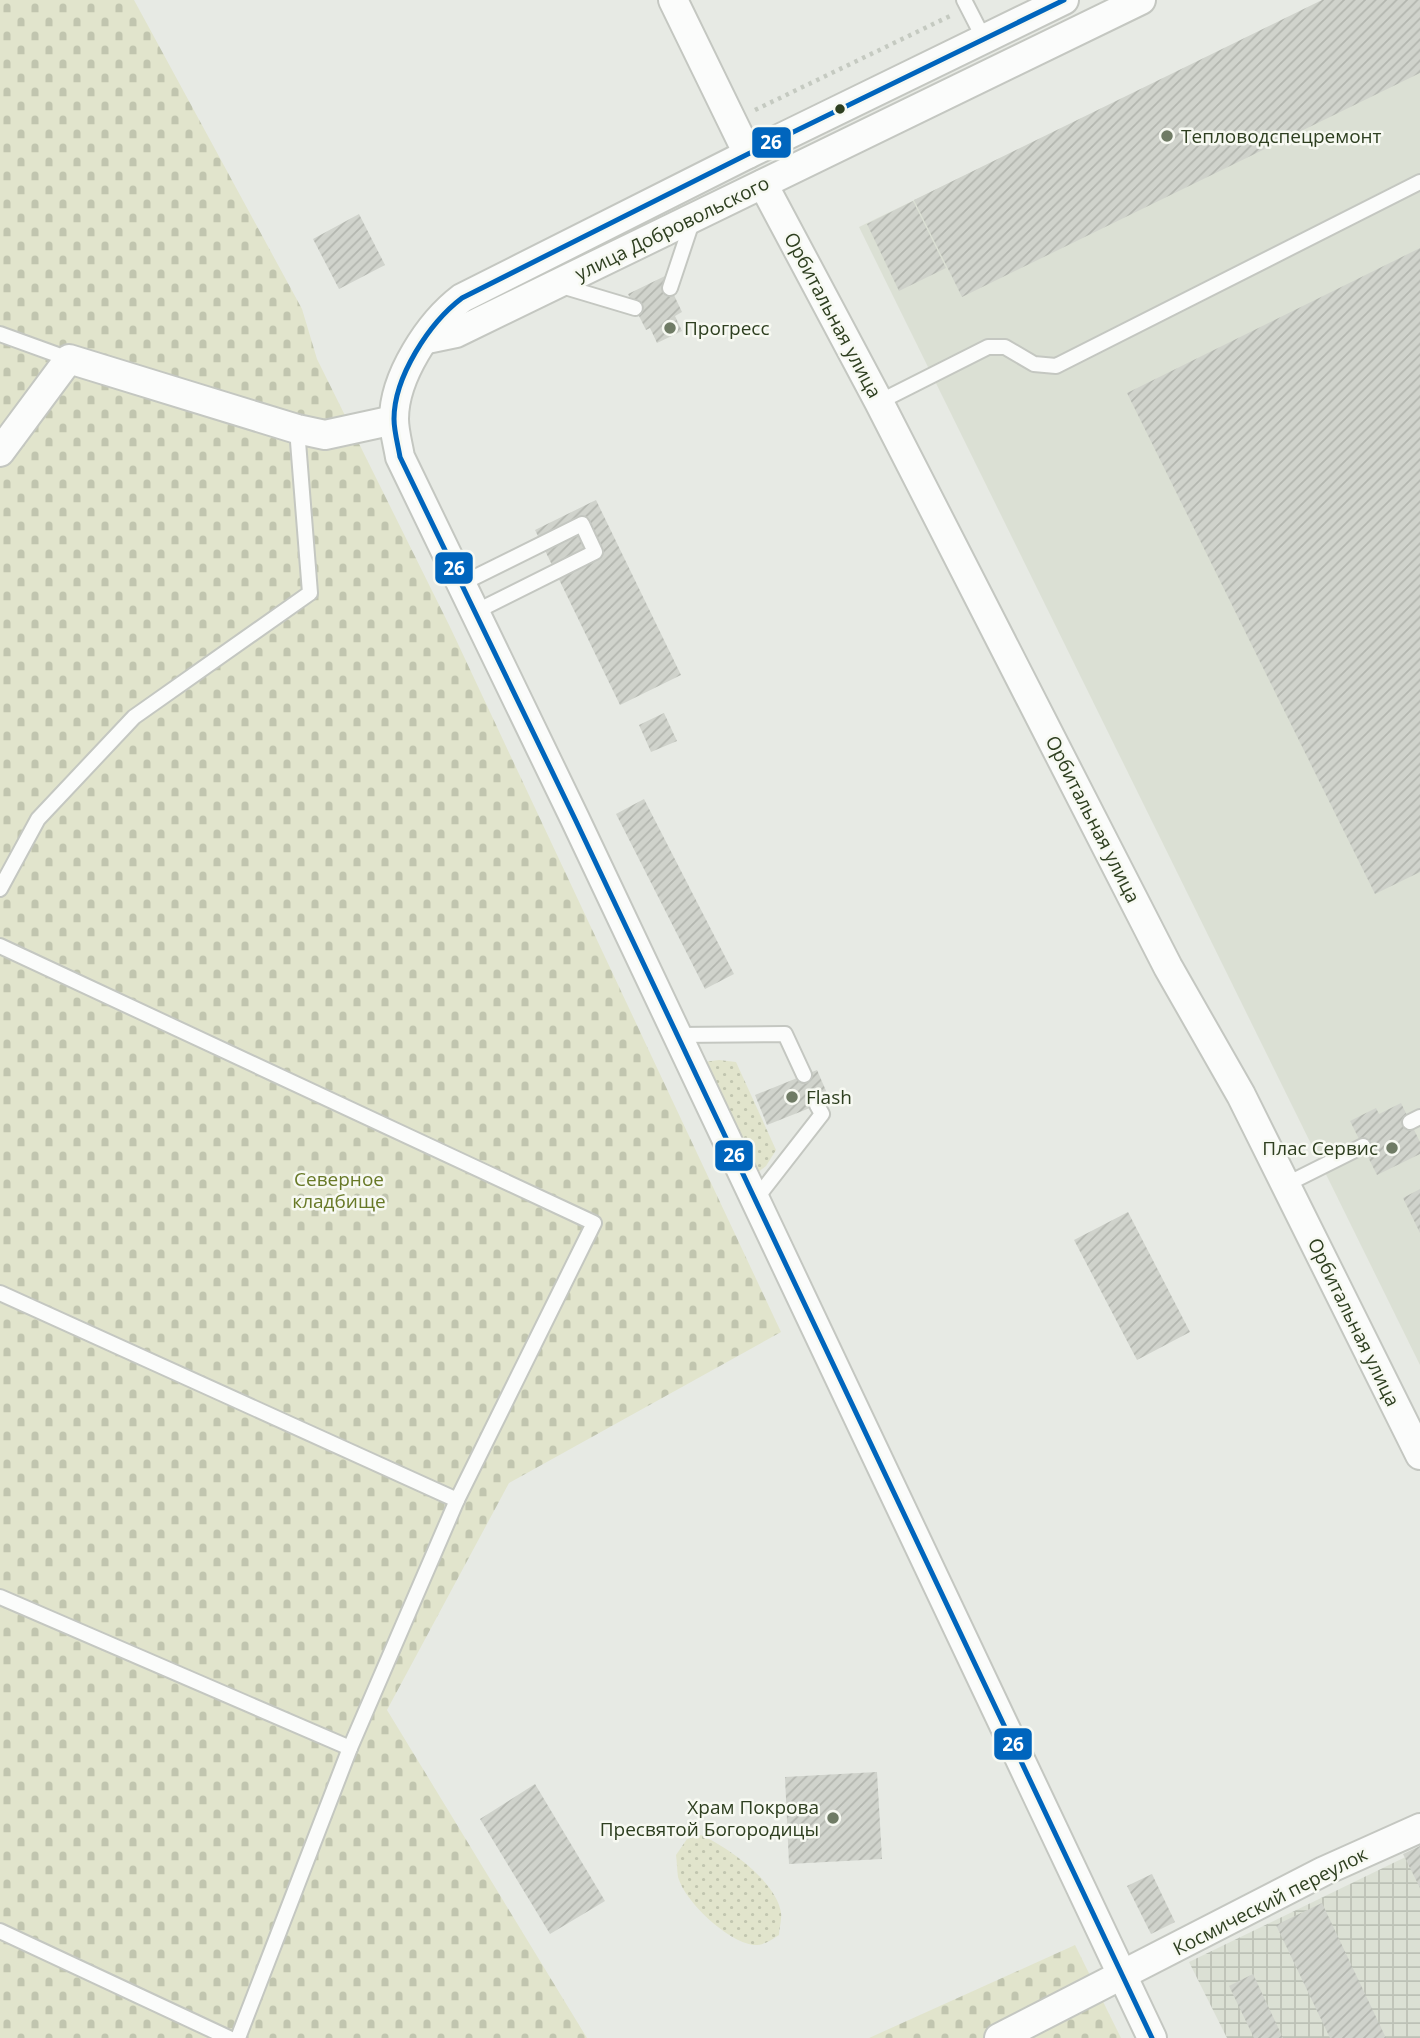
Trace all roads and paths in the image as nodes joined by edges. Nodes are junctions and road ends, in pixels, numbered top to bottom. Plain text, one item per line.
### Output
1 (673, 0) edge
2 (1064, 0) edge
3 (1141, 0) edge
4 (966, 4) edge
5 (984, 39) junction
6 (732, 121) junction
7 (748, 154) junction
8 (1420, 182) edge
9 (763, 184) junction
10 (694, 218) junction
11 (556, 285) junction
12 (670, 288) dead end
13 (635, 308) dead end
14 (0, 334) edge
15 (427, 339) junction
16 (69, 359) junction
17 (879, 402) junction
18 (394, 420) junction
19 (297, 429) junction
20 (0, 452) edge
21 (461, 584) junction
22 (475, 612) junction
23 (0, 889) edge
24 (0, 946) edge
25 (677, 1035) junction
26 (804, 1075) dead end
27 (817, 1105) dead end
28 (1363, 1146) dead end
29 (1285, 1185) junction
30 (755, 1200) junction
31 (0, 1293) edge
32 (1420, 1455) edge
33 (457, 1500) junction
34 (0, 1597) edge
35 (350, 1748) junction
36 (1420, 1828) edge
37 (0, 1931) edge
38 (1121, 1976) junction
39 (229, 2038) edge
40 (238, 2038) edge
41 (999, 2038) edge
42 (1152, 2038) edge

1 - 6 street
2 - 5 street, улица Добровольского
3 - 9 street, улица Добровольского
4 - 5 lane
4 - 6 path
5 - 7 street, улица Добровольского
6 - 7 street
7 - 15 street, улица Добровольского
8 - 17 lane
9 - 10 street, улица Добровольского
9 - 17 street, Орбитальная улица
10 - 11 street, улица Добровольского
10 - 12 lane
11 - 13 lane
11 - 15 street, улица Добровольского
14 - 16 lane
15 - 18 street, улица Добровольского
16 - 19 street
16 - 20 street
17 - 29 street, Орбитальная улица
18 - 19 street
18 - 21 street
19 - 23 lane
21 - 22 street
21 - 22 lane
22 - 25 street
24 - 33 lane
25 - 26 lane
25 - 30 street
27 - 30 lane
28 - 29 lane
29 - 32 street, Орбитальная улица
30 - 38 street
31 - 33 lane
33 - 35 lane
34 - 35 lane
35 - 40 lane
36 - 38 street, Космический переулок
37 - 39 lane
38 - 41 street, Космический переулок
38 - 42 street

